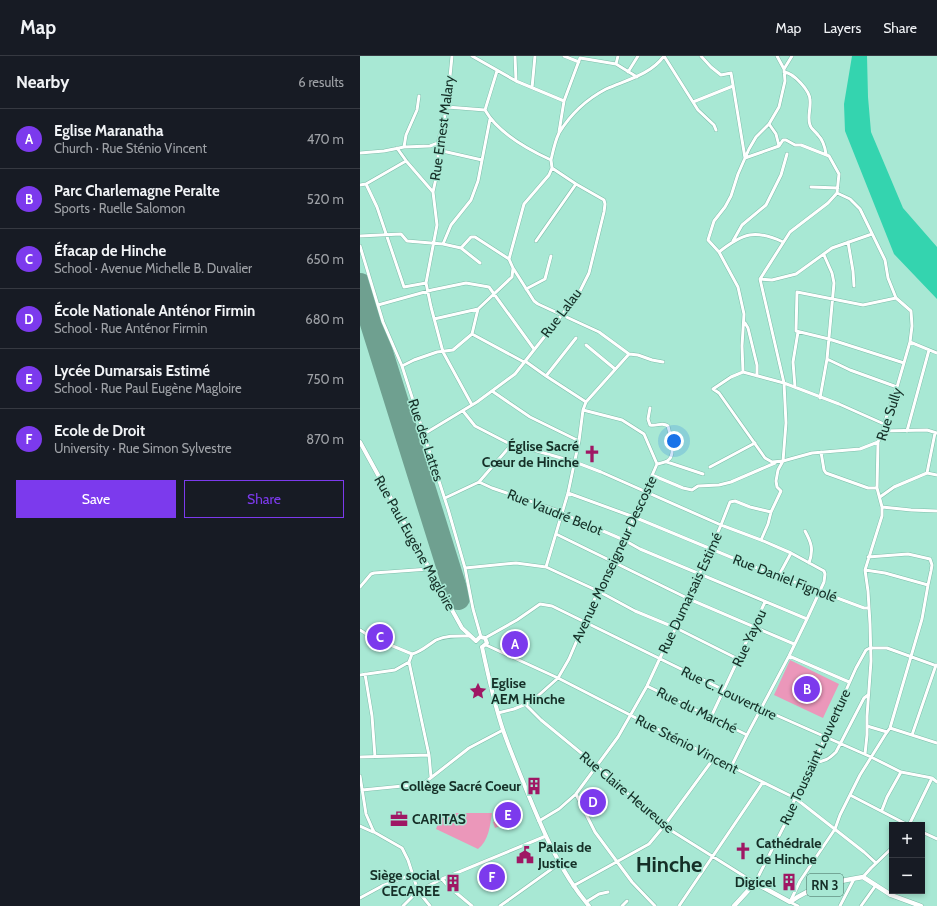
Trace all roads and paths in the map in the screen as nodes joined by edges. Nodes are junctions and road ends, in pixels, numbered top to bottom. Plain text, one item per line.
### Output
1 (452, 56) edge
2 (472, 56) edge
3 (515, 56) edge
4 (535, 56) edge
5 (564, 56) edge
6 (618, 56) edge
7 (638, 56) edge
8 (664, 56) edge
9 (701, 56) edge
10 (777, 56) edge
11 (792, 56) edge
12 (579, 62) junction
13 (616, 64) junction
14 (497, 71) junction
15 (784, 71) junction
16 (628, 72) junction
17 (637, 77) junction
18 (516, 81) junction
19 (733, 86) junction
20 (532, 88) junction
21 (419, 96) dead end
22 (564, 101) junction
23 (693, 102) junction
24 (447, 107) junction
25 (485, 110) junction
26 (490, 119) junction
27 (769, 124) junction
28 (716, 130) dead end
29 (559, 134) junction
30 (438, 143) junction
31 (779, 146) junction
32 (404, 147) junction
33 (397, 148) junction
34 (438, 150) junction
35 (360, 153) edge
36 (787, 154) dead end
37 (826, 155) junction
38 (746, 158) junction
39 (482, 160) junction
40 (550, 160) junction
41 (406, 161) junction
42 (552, 168) junction
43 (366, 184) junction
44 (576, 184) junction
45 (360, 186) edge
46 (812, 187) dead end
47 (838, 188) junction
48 (433, 192) junction
49 (837, 193) junction
50 (388, 234) junction
51 (872, 234) junction
52 (360, 236) edge
53 (536, 241) dead end
54 (733, 241) junction
55 (783, 242) junction
56 (848, 242) junction
57 (433, 244) junction
58 (443, 244) junction
59 (360, 246) edge
60 (460, 248) junction
61 (719, 252) junction
62 (824, 254) junction
63 (550, 256) dead end
64 (509, 259) junction
65 (480, 264) dead end
66 (513, 268) junction
67 (760, 279) junction
68 (426, 283) junction
69 (854, 286) dead end
70 (526, 289) junction
71 (428, 291) junction
72 (494, 294) junction
73 (833, 298) junction
74 (896, 298) junction
75 (378, 305) junction
76 (478, 309) junction
77 (563, 315) junction
78 (434, 319) junction
79 (744, 323) junction
80 (798, 332) junction
81 (472, 334) junction
82 (576, 338) dead end
83 (829, 339) junction
84 (910, 342) junction
85 (586, 345) dead end
86 (534, 349) junction
87 (929, 350) junction
88 (443, 352) junction
89 (937, 353) edge
90 (630, 354) junction
91 (827, 359) junction
92 (525, 361) junction
93 (663, 362) dead end
94 (904, 363) junction
95 (402, 366) junction
96 (615, 369) junction
97 (743, 372) junction
98 (546, 376) junction
99 (757, 376) junction
100 (784, 383) junction
101 (795, 387) junction
102 (897, 387) junction
103 (492, 391) junction
104 (820, 398) junction
105 (586, 402) junction
106 (472, 405) junction
107 (650, 408) dead end
108 (463, 410) junction
109 (583, 410) junction
110 (884, 424) junction
111 (907, 430) junction
112 (883, 431) junction
113 (936, 433) edge
114 (424, 434) junction
115 (579, 441) junction
116 (360, 442) edge
117 (878, 442) junction
118 (755, 443) junction
119 (512, 444) junction
120 (821, 452) junction
121 (783, 461) junction
122 (575, 462) junction
123 (667, 462) junction
124 (775, 463) junction
125 (657, 464) junction
126 (710, 467) dead end
127 (927, 473) junction
128 (703, 474) dead end
129 (652, 475) junction
130 (937, 475) edge
131 (479, 482) junction
132 (877, 488) junction
133 (646, 491) junction
134 (568, 493) junction
135 (880, 497) junction
136 (445, 498) junction
137 (882, 507) junction
138 (937, 511) edge
139 (562, 512) junction
140 (771, 512) junction
141 (634, 517) junction
142 (721, 525) junction
143 (804, 531) dead end
144 (556, 534) junction
145 (624, 540) junction
146 (761, 540) junction
147 (711, 548) junction
148 (791, 553) junction
149 (868, 557) junction
150 (613, 562) junction
151 (809, 563) junction
152 (546, 567) junction
153 (465, 568) junction
154 (429, 569) junction
155 (865, 570) junction
156 (937, 570) edge
157 (932, 571) junction
158 (700, 574) junction
159 (778, 577) junction
160 (928, 585) junction
161 (360, 587) edge
162 (598, 591) junction
163 (819, 593) junction
164 (689, 599) junction
165 (765, 602) junction
166 (869, 608) junction
167 (807, 619) junction
168 (584, 622) junction
169 (754, 627) junction
170 (676, 628) junction
171 (360, 630) edge
172 (470, 636) junction
173 (483, 637) junction
174 (476, 641) junction
175 (794, 644) junction
176 (484, 646) junction
177 (870, 648) junction
178 (412, 654) junction
179 (789, 656) junction
180 (911, 657) junction
181 (660, 659) junction
182 (738, 659) junction
183 (409, 662) junction
184 (936, 666) edge
185 (365, 674) junction
186 (360, 675) edge
187 (558, 678) junction
188 (849, 682) junction
189 (648, 686) junction
190 (724, 690) junction
191 (868, 695) junction
192 (525, 704) junction
193 (761, 708) junction
194 (498, 713) junction
195 (631, 716) junction
196 (711, 716) junction
197 (867, 726) junction
198 (890, 728) junction
199 (503, 730) junction
200 (887, 732) junction
201 (747, 734) junction
202 (912, 735) junction
203 (825, 737) junction
204 (937, 743) edge
205 (841, 744) junction
206 (865, 754) junction
207 (429, 755) junction
208 (375, 757) junction
209 (871, 757) junction
210 (360, 758) edge
211 (714, 758) junction
212 (814, 762) junction
213 (597, 766) junction
214 (731, 767) junction
215 (901, 772) junction
216 (360, 776) edge
217 (432, 777) junction
218 (932, 778) junction
219 (763, 782) junction
220 (937, 782) edge
221 (362, 790) junction
222 (576, 794) junction
223 (850, 795) junction
224 (795, 798) junction
225 (882, 810) junction
226 (539, 821) junction
227 (904, 822) edge
228 (910, 822) edge
229 (360, 826) edge
230 (664, 826) junction
231 (835, 829) junction
232 (374, 832) junction
233 (925, 833) edge
234 (546, 836) junction
235 (937, 839) edge
236 (889, 851) edge
237 (714, 857) junction
238 (616, 861) junction
239 (876, 863) junction
240 (560, 864) junction
241 (413, 874) junction
242 (863, 877) junction
243 (854, 878) junction
244 (442, 879) junction
245 (755, 883) junction
246 (876, 885) junction
247 (574, 886) junction
248 (418, 891) junction
249 (608, 892) dead end
250 (360, 898) edge
251 (627, 901) dead end
252 (586, 902) junction
253 (788, 904) edge
254 (404, 906) edge
255 (430, 906) edge
256 (472, 906) edge
257 (500, 906) edge
258 (589, 906) edge
259 (622, 906) edge
260 (656, 906) edge
261 (679, 906) edge
262 (734, 906) edge
263 (798, 906) edge
264 (840, 906) edge
265 (861, 906) edge
266 (921, 906) edge

1 - 24 street, Rue Ernest Malary
2 - 14 street
3 - 18 street
4 - 20 street
5 - 12 street
6 - 13 street
7 - 16 street
8 - 17 street
8 - 23 street
9 - 19 street
10 - 15 street
11 - 15 street
12 - 13 street
12 - 22 street
13 - 16 street
14 - 18 street
14 - 25 street
15 - 27 street
15 - 37 street
16 - 17 street
17 - 29 street
18 - 20 street
19 - 23 street
19 - 38 street
20 - 22 street
21 - 32 street
22 - 29 street
23 - 28 street
24 - 25 street
24 - 30 street, Rue Ernest Malary
25 - 26 street
26 - 39 street
26 - 40 street
27 - 31 street
27 - 38 street
29 - 40 street
30 - 32 street
30 - 34 street, Rue Ernest Malary
31 - 37 street
31 - 38 street
32 - 33 street
33 - 35 street
33 - 41 street
34 - 39 street
34 - 48 street, Rue Ernest Malary
36 - 54 street
37 - 47 street
38 - 61 street
39 - 58 street
40 - 42 street
41 - 43 street
41 - 48 street
42 - 44 street, Rue Lalau
42 - 64 street
43 - 45 street
43 - 50 street
44 - 53 street
44 - 77 street, Rue Lalau
46 - 47 street
47 - 49 street
48 - 57 street, Rue Ernest Malary
49 - 51 street, Rue Sully
49 - 55 street
50 - 52 street
50 - 57 street
50 - 68 street
51 - 56 street
51 - 74 street, Rue Sully
54 - 55 street
54 - 61 street
55 - 67 street
56 - 62 street
56 - 69 street
57 - 58 street
57 - 68 street, Rue Ernest Malary
58 - 60 street
59 - 75 street, Rue des Lattes
60 - 64 street
60 - 65 street
61 - 79 street
62 - 67 street
62 - 73 street
63 - 70 street
64 - 66 street
66 - 70 street
66 - 72 street
67 - 100 street
68 - 71 street, Rue Ernest Malary
70 - 77 street
71 - 72 street
71 - 75 street
71 - 78 street, Rue Ernest Malary
72 - 76 street
72 - 86 street
73 - 74 street
73 - 80 street
73 - 83 street
74 - 84 street, Rue Sully
75 - 95 street, Rue des Lattes
76 - 78 street
76 - 81 street
77 - 86 street, Rue Lalau
77 - 90 street
78 - 88 street, Rue Ernest Malary
79 - 97 street
79 - 99 street
80 - 83 street
80 - 101 street
81 - 88 street
81 - 92 street
82 - 98 street
83 - 91 street
83 - 94 street
84 - 87 street
84 - 94 street, Rue Sully
85 - 96 street
86 - 92 street, Rue Lalau
87 - 89 street
87 - 111 street
88 - 95 street
88 - 106 street, Rue Ernest Malary
90 - 93 street
90 - 96 street
91 - 102 street
91 - 104 street
92 - 98 street
92 - 103 street, Rue Lalau
94 - 102 street, Rue Sully
95 - 114 street, Rue des Lattes
96 - 105 street
97 - 99 street
97 - 118 street
98 - 105 street
99 - 100 street
100 - 101 street
100 - 121 street
101 - 104 street
102 - 110 street, Rue Sully
103 - 106 street, Rue Lalau
103 - 115 street
104 - 110 street
105 - 109 street
106 - 108 street, Rue Lalau
107 - 123 street
108 - 114 street, Rue Lalau
108 - 119 street
109 - 115 street
109 - 125 street, Avenue Monseigneur Descoste
110 - 112 street, Rue Sully
111 - 112 street
111 - 113 street
112 - 117 street, Rue Sully
113 - 127 street
114 - 136 street, Rue des Lattes
115 - 122 street
116 - 154 main road, Rue Paul Eugène Magloire
117 - 120 street
117 - 132 street, Rue Sully
118 - 124 street
118 - 126 street
119 - 122 street
119 - 131 street
120 - 121 street
120 - 132 street
121 - 124 street
121 - 140 street
122 - 133 street
122 - 134 street
123 - 125 street
123 - 128 street
124 - 129 street
125 - 129 street, Avenue Monseigneur Descoste
127 - 130 street
127 - 135 street
129 - 133 street, Avenue Monseigneur Descoste
131 - 136 street
131 - 139 street, Rue Vaudré Belot
132 - 135 street, Rue Sully
133 - 141 street, Avenue Monseigneur Descoste
133 - 142 street
134 - 139 street
134 - 141 street, Rue Daniel Fignolé
135 - 137 street, Rue Sully
136 - 153 street, Rue des Lattes
137 - 138 street
137 - 149 street, Rue Sully
139 - 144 street
139 - 145 street, Rue Vaudré Belot
140 - 142 street, Rue Dumarsais Estimé
140 - 146 street
141 - 145 street, Avenue Monseigneur Descoste
141 - 147 street, Rue Daniel Fignolé
142 - 146 street
142 - 147 street, Rue Dumarsais Estimé
143 - 151 street
144 - 150 street
144 - 152 street
145 - 150 street, Avenue Monseigneur Descoste
145 - 158 street, Rue Vaudré Belot
146 - 148 street
147 - 158 street, Rue Dumarsais Estimé
147 - 159 street, Rue Daniel Fignolé
148 - 151 street
148 - 159 street
149 - 155 street, Rue Sully
149 - 157 street
150 - 162 street, Avenue Monseigneur Descoste
150 - 164 street
151 - 163 street
152 - 153 street
152 - 162 street
153 - 173 street, Rue des Lattes
154 - 161 street
154 - 172 main road, Rue Paul Eugène Magloire
155 - 160 street
155 - 166 street, Rue Sully
156 - 157 street
157 - 160 street
158 - 164 street, Rue Dumarsais Estimé
158 - 165 street, Rue Vaudré Belot
159 - 163 street, Rue Daniel Fignolé
160 - 180 street
162 - 168 street, Avenue Monseigneur Descoste
162 - 170 street
163 - 166 street, Rue Daniel Fignolé
163 - 167 street
164 - 169 street
164 - 170 street, Rue Dumarsais Estimé
165 - 167 street, Rue Vaudré Belot
165 - 169 street, Rue Yayou
166 - 177 street, Rue Sully
167 - 175 street
168 - 173 street, Rue C. Louverture
168 - 181 street, Rue C. Louverture
168 - 187 street, Avenue Monseigneur Descoste
169 - 175 street
169 - 182 street, Rue Yayou
170 - 181 street, Rue Dumarsais Estimé
170 - 182 street
171 - 178 street
172 - 174 main road, Rue Paul Eugène Magloire
172 - 178 street
173 - 174 main road
173 - 176 main road
174 - 176 main road
175 - 179 street
176 - 187 street, Rue Sténio Vincent
176 - 194 main road
177 - 180 street
177 - 188 street, Rue Toussaint Louverture
177 - 191 street, Rue Sully
178 - 183 street
179 - 188 street
179 - 193 street
180 - 184 street
180 - 198 street
181 - 189 street, Rue Dumarsais Estimé
181 - 190 street, Rue C. Louverture
182 - 190 street, Rue Yayou
183 - 185 street
183 - 207 street
184 - 202 street
185 - 186 street
185 - 208 street
187 - 192 street, Avenue Monseigneur Descoste
187 - 195 street, Rue Sténio Vincent
188 - 203 street, Rue Toussaint Louverture
189 - 195 street, Rue Dumarsais Estimé
189 - 196 street, Rue du Marché
190 - 193 street, Rue C. Louverture
190 - 196 street, Rue Yayou
191 - 197 street, Rue Sully
191 - 205 street
192 - 194 street, Avenue Monseigneur Descoste
192 - 213 street, Rue Claire Heureuse
193 - 201 street
193 - 203 street, Rue C. Louverture
194 - 199 main road
195 - 211 street, Rue Sténio Vincent
195 - 213 street, Rue Dumarsais Estimé
196 - 201 street, Rue du Marché
197 - 200 street
197 - 206 street, Rue Sully
198 - 200 street
198 - 202 street
199 - 217 street
199 - 226 main road
200 - 209 street
201 - 214 street
202 - 204 street
203 - 205 street, Rue C. Louverture
203 - 212 street, Rue Toussaint Louverture
205 - 206 street, Rue C. Louverture
205 - 212 street
206 - 209 street, Rue C. Louverture
207 - 208 street
207 - 217 street
208 - 210 street
209 - 215 street, Rue C. Louverture
209 - 223 street
211 - 214 street, Rue Sténio Vincent
211 - 230 street
212 - 224 street, Rue Toussaint Louverture
213 - 222 street, Rue Dumarsais Estimé
213 - 230 street, Rue Claire Heureuse
214 - 219 street, Rue Sténio Vincent
215 - 218 street, Rue C. Louverture
215 - 225 street
216 - 221 street
217 - 221 street
218 - 220 street, Rue C. Louverture
218 - 228 street
219 - 224 street, Rue Sténio Vincent
219 - 237 street
221 - 232 street
222 - 226 street, Rue Dumarsais Estimé
222 - 238 street
223 - 225 street
223 - 231 street
224 - 231 street, Rue Sténio Vincent
224 - 245 street, Rue Toussaint Louverture
225 - 227 street
226 - 234 main road
229 - 232 street
230 - 237 street, Rue Claire Heureuse
230 - 238 street
231 - 239 street, Rue Sténio Vincent
231 - 253 street
232 - 241 street
233 - 235 street
234 - 240 main road
234 - 244 street
236 - 239 street
237 - 245 street, Rue Claire Heureuse
237 - 261 street
238 - 247 street
238 - 260 street
239 - 242 street
240 - 247 main road
240 - 257 street
241 - 248 street
241 - 250 street
242 - 243 main road, RN 3
242 - 246 main road, RN 3
243 - 253 main road, RN 3
243 - 264 street
244 - 248 street
244 - 256 street
245 - 253 main road, Rue Claire Heureuse / RN 3
245 - 262 main road, Rue Toussaint Louverture
246 - 265 street
246 - 266 main road, RN 3
247 - 252 main road
248 - 254 street
248 - 255 street
249 - 252 street
251 - 259 street
252 - 258 main road
253 - 263 street, Rue Claire Heureuse

